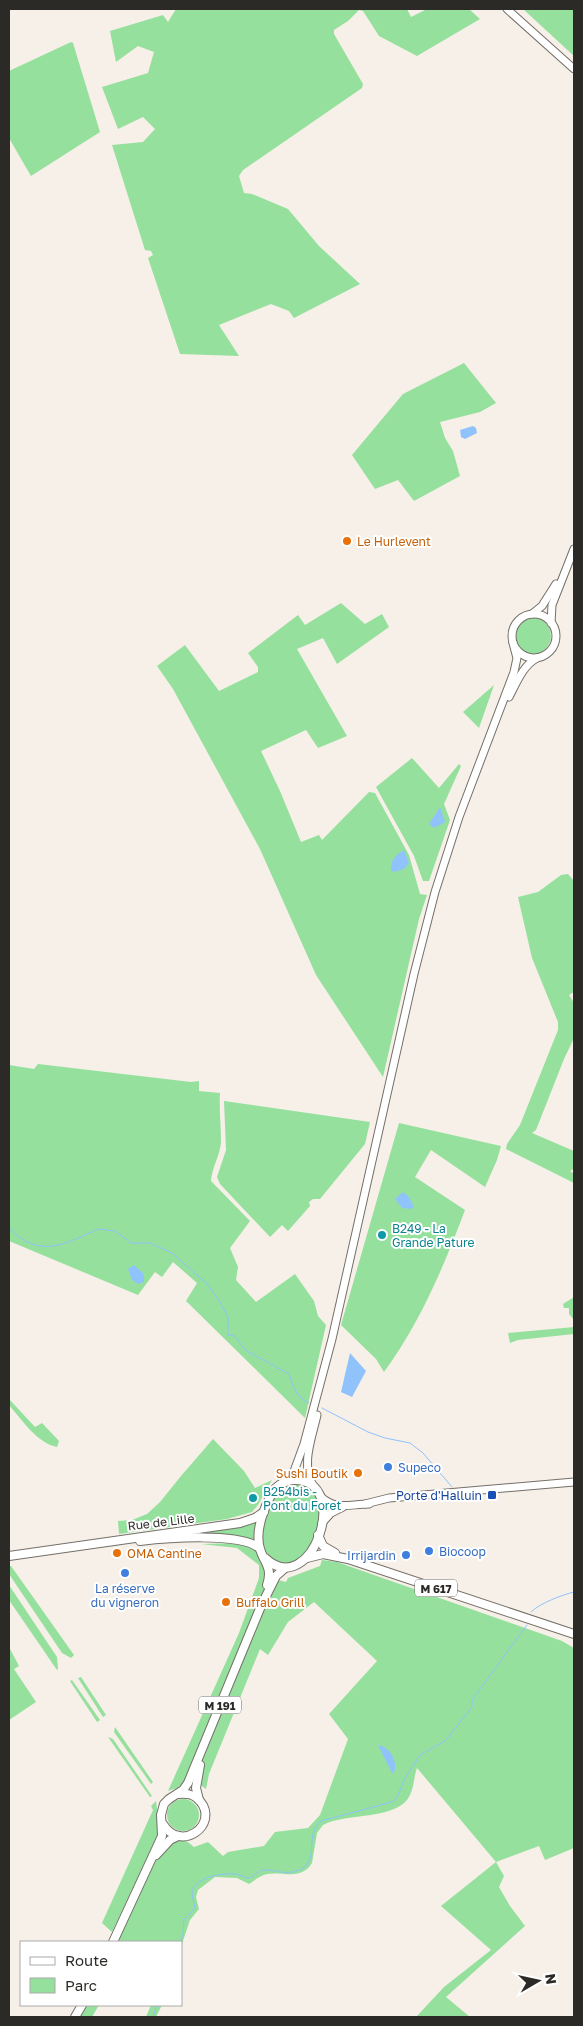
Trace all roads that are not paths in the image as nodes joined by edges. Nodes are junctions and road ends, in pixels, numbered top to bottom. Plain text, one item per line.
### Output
1 (507, 9) edge
2 (574, 69) edge
3 (574, 549) edge
4 (570, 560) junction
5 (530, 614) junction
6 (551, 623) junction
7 (513, 643) junction
8 (539, 657) junction
9 (493, 729) junction
10 (332, 1339) junction
11 (286, 1482) junction
12 (574, 1482) edge
13 (314, 1487) junction
14 (320, 1496) junction
15 (353, 1505) junction
16 (264, 1511) junction
17 (319, 1532) junction
18 (259, 1548) junction
19 (59, 1549) junction
20 (9, 1556) edge
21 (265, 1558) junction
22 (307, 1558) junction
23 (348, 1559) junction
24 (285, 1568) junction
25 (261, 1606) junction
26 (574, 1634) edge
27 (206, 1741) junction
28 (178, 1794) junction
29 (199, 1800) junction
30 (163, 1822) junction
31 (178, 1836) junction
32 (146, 1869) junction
33 (112, 1941) edge
34 (81, 2006) edge
35 (75, 2017) edge

1 - 2 main road
3 - 4 main road
4 - 5 main road
4 - 6 main road
5 - 6 main road
5 - 7 main road
6 - 8 main road
7 - 8 main road
7 - 9 main road
8 - 9 main road
9 - 10 main road
10 - 11 main road
10 - 13 main road
11 - 13 main road
11 - 16 main road
12 - 15 main road
13 - 14 main road
14 - 15 main road
14 - 17 main road
15 - 17 main road
16 - 18 main road
16 - 19 main road, Rue de Lille
17 - 22 main road
17 - 23 main road, M 617
18 - 19 main road, Rue de Lille
18 - 21 main road
19 - 20 main road, Rue de Lille
21 - 24 main road
21 - 25 main road, M 191
22 - 23 main road, M 617
22 - 24 main road
23 - 26 main road, M 617
24 - 25 main road, M 191
25 - 27 main road, M 191
27 - 28 main road, M 191
27 - 29 main road, M 191
28 - 29 main road
28 - 30 main road
29 - 31 main road
30 - 31 main road
30 - 32 main road
31 - 32 main road
32 - 33 main road
34 - 35 main road

